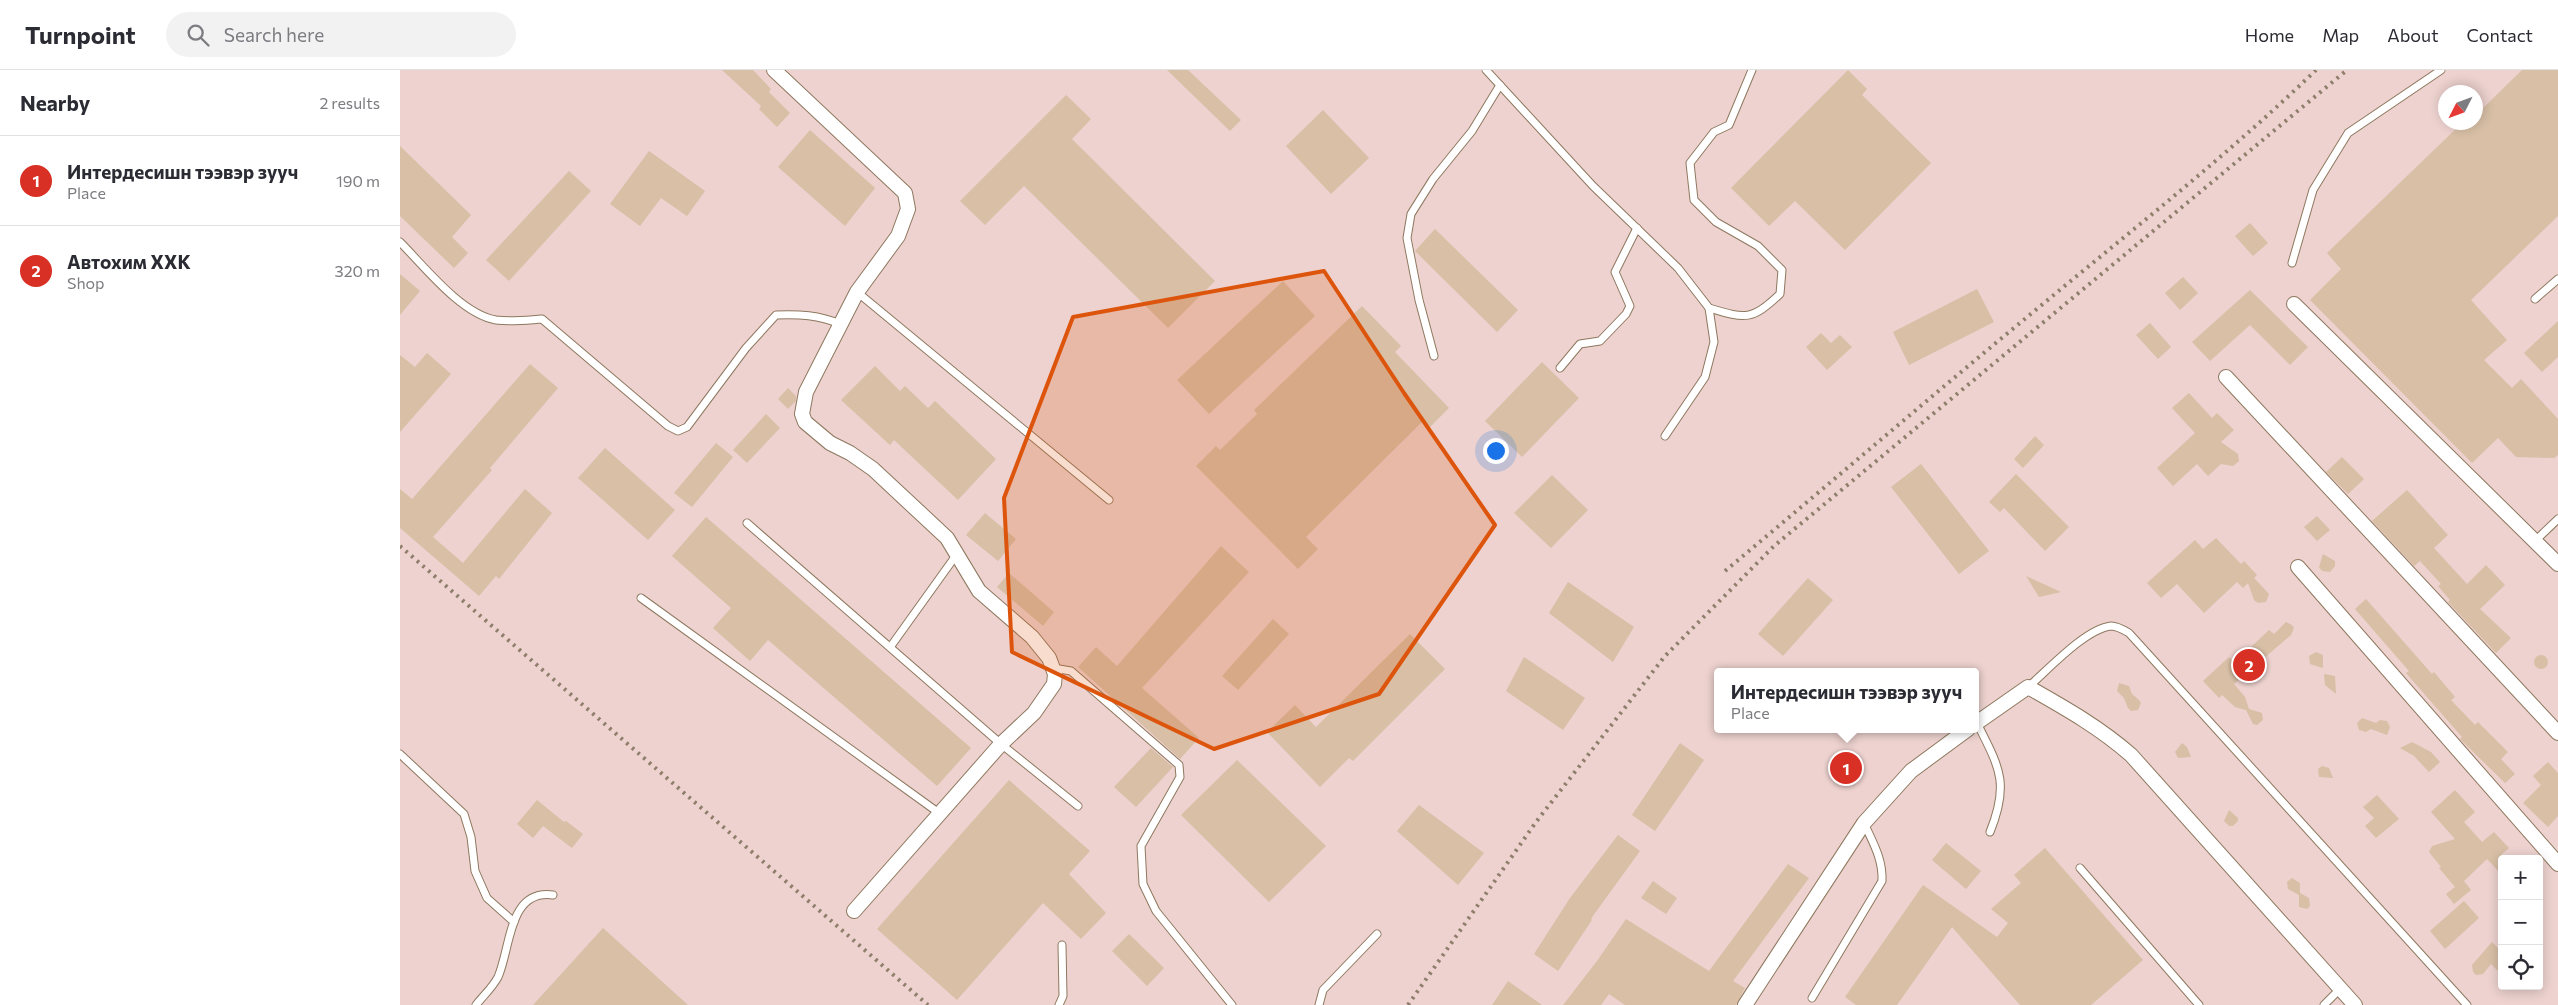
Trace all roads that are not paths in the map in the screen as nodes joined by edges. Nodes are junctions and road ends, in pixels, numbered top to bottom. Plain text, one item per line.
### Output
1 (774, 70) edge
2 (1486, 70) edge
3 (1752, 70) edge
4 (2441, 70) edge
5 (1500, 85) junction
6 (1637, 228) junction
7 (400, 242) edge
8 (2292, 263) dead end
9 (2558, 279) edge
10 (857, 292) junction
11 (2535, 300) dead end
12 (2294, 304) dead end
13 (1710, 308) junction
14 (840, 324) junction
15 (1434, 356) dead end
16 (1560, 368) dead end
17 (2226, 377) dead end
18 (1665, 436) dead end
19 (1109, 500) dead end
20 (2558, 519) edge
21 (747, 523) dead end
22 (2535, 541) junction
23 (957, 554) junction
24 (2558, 564) edge
25 (2298, 567) dead end
26 (641, 598) dead end
27 (891, 646) junction
28 (1053, 668) junction
29 (2028, 687) junction
30 (1979, 721) edge
31 (1962, 733) edge
32 (1978, 733) edge
33 (2558, 733) edge
34 (1001, 744) junction
35 (400, 754) edge
36 (1078, 806) dead end
37 (939, 813) junction
38 (1864, 823) junction
39 (1990, 832) dead end
40 (2558, 864) edge
41 (2080, 868) dead end
42 (553, 895) dead end
43 (854, 911) dead end
44 (514, 922) junction
45 (1377, 934) dead end
46 (1062, 945) dead end
47 (2340, 988) junction
48 (1812, 998) dead end
49 (476, 1005) edge
50 (1059, 1005) edge
51 (1232, 1005) edge
52 (1319, 1005) edge
53 (1745, 1005) edge
54 (2199, 1005) edge
55 (2324, 1005) edge
56 (2355, 1005) edge
57 (2467, 1005) edge

1 - 10 street
2 - 5 lane
3 - 13 lane
4 - 8 lane
5 - 6 lane
5 - 15 lane
6 - 13 lane
6 - 16 lane
7 - 14 lane
9 - 11 lane
10 - 14 street
10 - 19 lane
12 - 22 street
13 - 18 lane
14 - 23 street
17 - 33 street
20 - 22 lane
21 - 27 lane
22 - 24 street
23 - 27 lane
23 - 28 street
25 - 40 street
26 - 37 lane
27 - 34 lane
28 - 34 street
28 - 51 lane
29 - 30 street
29 - 47 street
29 - 57 lane
31 - 38 street
32 - 39 lane
34 - 36 lane
34 - 37 street
35 - 44 lane
37 - 43 street
38 - 48 lane
38 - 53 street
41 - 54 lane
42 - 44 lane
44 - 49 lane
45 - 52 lane
46 - 50 lane
47 - 55 lane
47 - 56 street

